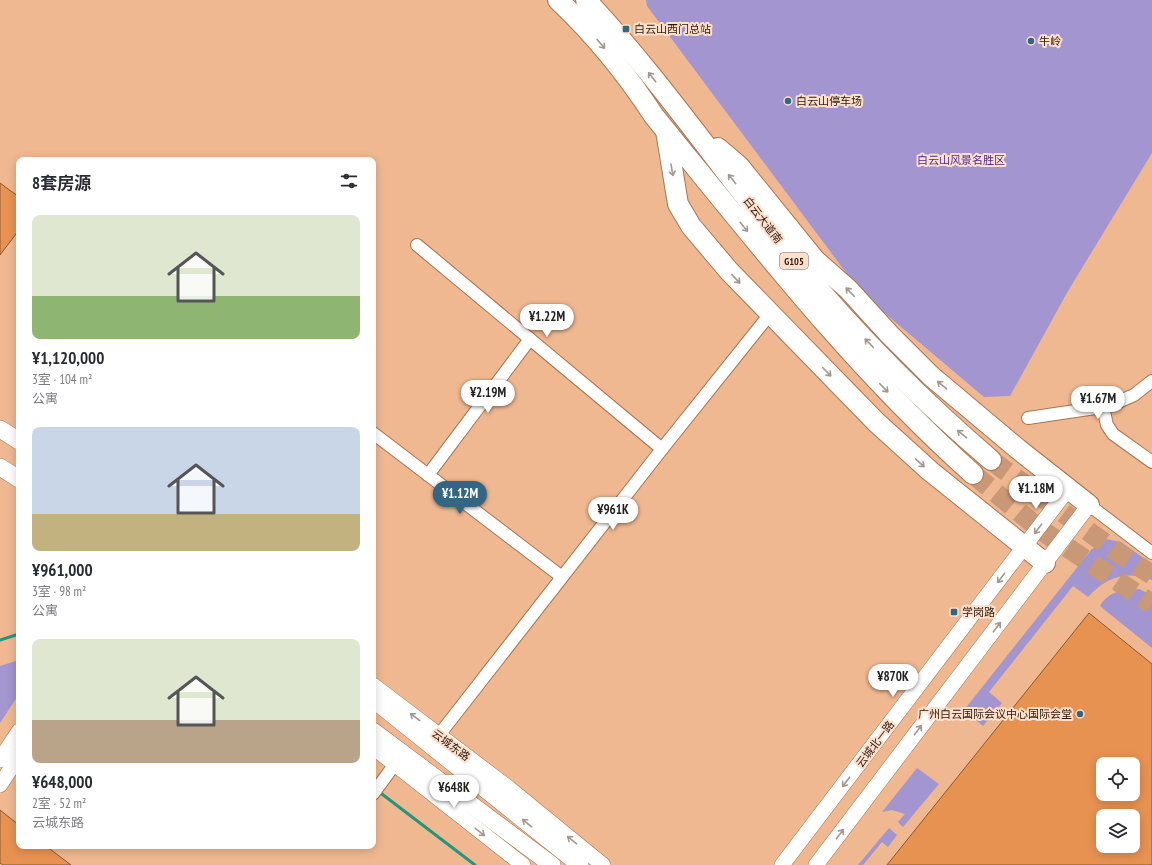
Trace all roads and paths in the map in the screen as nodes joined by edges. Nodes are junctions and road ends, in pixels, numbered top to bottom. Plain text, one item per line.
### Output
1 (545, 0) edge
2 (558, 0) edge
3 (580, 8) edge
4 (687, 122) junction
5 (666, 131) junction
6 (417, 244) dead end
7 (770, 314) junction
8 (530, 339) junction
9 (1152, 381) edge
10 (1103, 407) junction
11 (1028, 418) dead end
12 (0, 429) edge
13 (376, 435) edge
14 (16, 439) edge
15 (662, 449) junction
16 (991, 460) tunnel mouth
17 (1152, 462) edge
18 (0, 468) edge
19 (972, 474) tunnel mouth
20 (428, 475) junction
21 (16, 477) edge
22 (1068, 489) junction
23 (1089, 505) junction
24 (1024, 547) junction
25 (1152, 553) edge
26 (1045, 563) junction
27 (562, 577) junction
28 (376, 687) edge
29 (376, 701) edge
30 (376, 733) edge
31 (16, 736) edge
32 (439, 736) junction
33 (376, 750) edge
34 (0, 760) edge
35 (16, 761) edge
36 (392, 769) junction
37 (0, 785) edge
38 (376, 790) edge
39 (523, 865) edge
40 (552, 865) edge
41 (580, 865) edge
42 (603, 865) edge
43 (782, 865) edge
44 (816, 865) edge

1 - 3 highway, 白云大道南
2 - 3 highway, 白云大道南 / G105
4 -> 3 highway, 白云大道南 / G105
3 -> 5 highway, 白云大道南 / G105
16 -> 4 highway, 白云大道南 / G105
22 -> 4 highway
5 -> 7 highway
5 -> 19 highway, 白云大道南 / G105
6 - 8 street
7 - 15 street
7 -> 24 highway
8 - 15 street
8 - 20 street
9 - 10 street
10 - 11 street
10 - 17 street
12 - 14 main road
13 - 20 street
15 - 27 street
18 - 21 main road
20 - 27 street
22 - 23 highway
22 -> 24 street, 云城北一路
23 - 25 street
23 - 26 street
24 - 26 highway
24 -> 43 street, 云城北一路
44 -> 26 street
27 - 32 street
32 -> 28 street, 云城东路
41 -> 29 main road, 云城东路
30 - 40 main road
31 - 34 street
42 -> 32 street, 云城东路
33 - 36 street
35 - 37 street
36 - 38 street
36 -> 39 street

